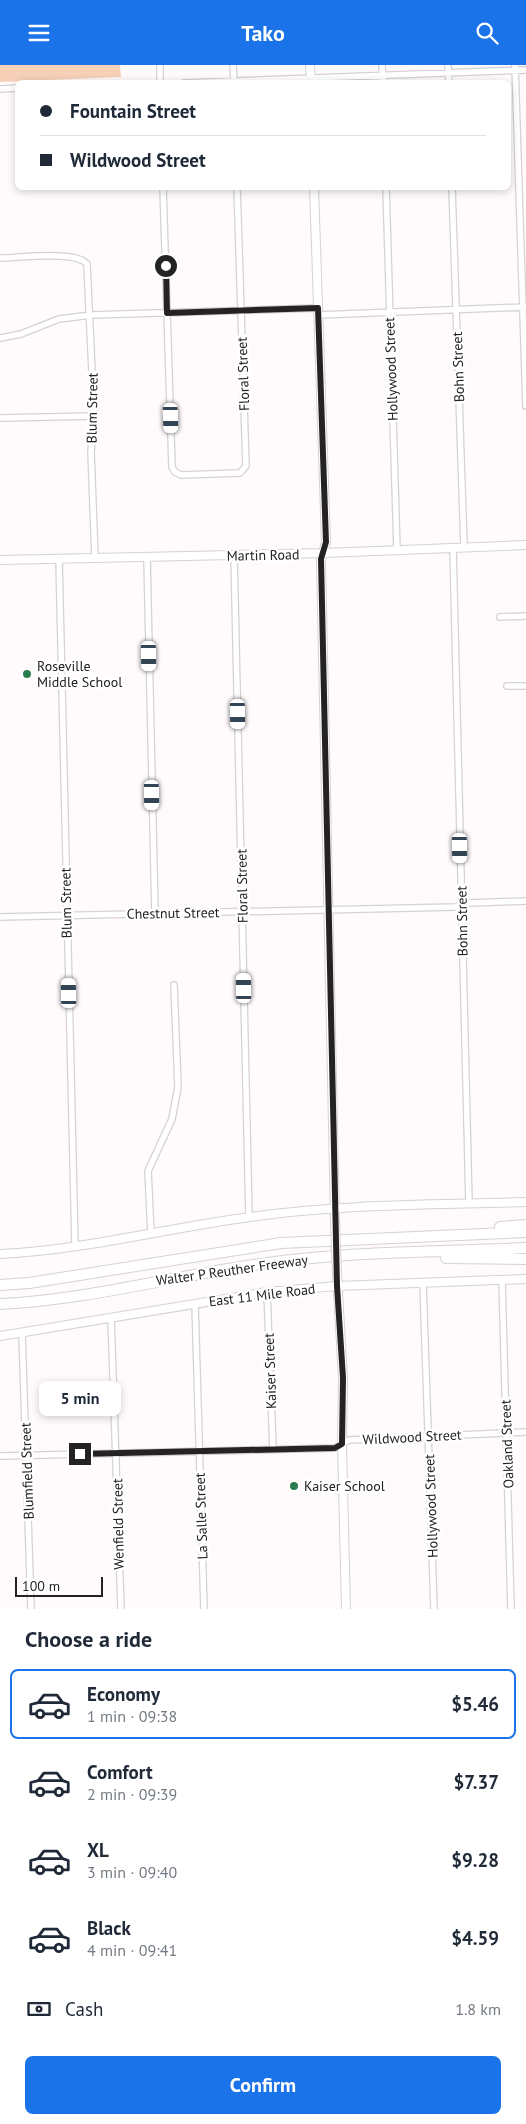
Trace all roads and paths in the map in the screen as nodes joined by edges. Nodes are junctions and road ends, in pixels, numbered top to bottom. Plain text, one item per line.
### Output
1 (160, 65) edge
2 (233, 65) edge
3 (310, 65) edge
4 (382, 65) edge
5 (448, 65) edge
6 (515, 68) edge
7 (526, 70) edge
8 (448, 73) junction
9 (382, 75) junction
10 (160, 80) edge
11 (234, 80) edge
12 (311, 80) edge
13 (382, 80) edge
14 (449, 80) edge
15 (0, 89) edge
16 (15, 89) edge
17 (164, 190) edge
18 (237, 190) edge
19 (314, 190) edge
20 (386, 190) edge
21 (452, 190) edge
22 (0, 258) edge
23 (524, 307) edge
24 (241, 310) junction
25 (456, 310) junction
26 (318, 311) junction
27 (390, 312) junction
28 (167, 313) junction
29 (91, 315) junction
30 (0, 338) edge
31 (526, 406) edge
32 (94, 416) junction
33 (0, 418) edge
34 (526, 545) edge
35 (464, 547) junction
36 (453, 548) junction
37 (397, 550) junction
38 (324, 553) junction
39 (234, 555) junction
40 (146, 557) junction
41 (95, 558) junction
42 (59, 559) junction
43 (0, 560) edge
44 (526, 616) edge
45 (500, 617) dead end
46 (506, 686) dead end
47 (526, 686) edge
48 (526, 901) edge
49 (462, 905) junction
50 (329, 910) junction
51 (243, 912) junction
52 (155, 914) junction
53 (67, 915) junction
54 (0, 917) edge
55 (174, 985) dead end
56 (526, 1202) edge
57 (469, 1204) junction
58 (335, 1209) junction
59 (250, 1217) junction
60 (526, 1225) edge
61 (526, 1232) edge
62 (151, 1234) junction
63 (450, 1235) junction
64 (75, 1247) junction
65 (526, 1248) edge
66 (0, 1254) edge
67 (353, 1256) junction
68 (526, 1259) edge
69 (526, 1279) edge
70 (502, 1280) junction
71 (424, 1283) junction
72 (0, 1285) edge
73 (337, 1286) junction
74 (267, 1292) junction
75 (196, 1303) junction
76 (0, 1305) edge
77 (111, 1318) junction
78 (22, 1333) junction
79 (0, 1336) edge
80 (526, 1432) edge
81 (507, 1433) junction
82 (429, 1436) junction
83 (342, 1444) junction
84 (273, 1449) junction
85 (200, 1451) junction
86 (117, 1453) junction
87 (26, 1455) junction
88 (0, 1456) edge
89 (31, 1609) edge
90 (121, 1609) edge
91 (204, 1609) edge
92 (346, 1609) edge
93 (434, 1609) edge
94 (511, 1609) edge

1 - 10 street
2 - 11 street
3 - 12 street
4 - 9 street
5 - 8 street
6 - 7 street
6 - 8 street
6 - 23 street
8 - 9 street
8 - 14 street
9 - 12 street
9 - 13 street
15 - 16 street
17 - 28 street
18 - 24 street, Floral Street
19 - 26 street
20 - 27 street, Hollywood Street
21 - 25 street, Bohn Street
22 - 29 street, Blum Street
23 - 25 street
23 - 31 street
24 - 26 street
24 - 28 street
24 - 28 street, Floral Street
25 - 27 street
25 - 35 street, Bohn Street
26 - 27 street
26 - 38 street
27 - 37 street, Hollywood Street
28 - 29 street
29 - 30 street
29 - 32 street, Blum Street
32 - 33 street
32 - 41 street, Blum Street
34 - 35 street, Martin Road
35 - 36 street, Martin Road
36 - 37 street, Martin Road
36 - 49 street, Bohn Street
37 - 38 street, Martin Road
38 - 39 street, Martin Road
38 - 50 street
39 - 40 street, Martin Road
39 - 51 street, Floral Street
40 - 41 street, Martin Road
40 - 52 street
41 - 42 street, Martin Road
42 - 43 street, Martin Road
42 - 53 street, Blum Street
44 - 45 street
46 - 47 street
48 - 49 street, Chestnut Street
49 - 50 street, Chestnut Street
49 - 57 street, Bohn Street
50 - 51 street, Chestnut Street
50 - 58 street
51 - 52 street, Chestnut Street
51 - 59 street, Floral Street
52 - 53 street, Chestnut Street
53 - 54 street, Chestnut Street
53 - 64 street, Blum Street
55 - 62 street
56 - 57 street
57 - 58 street
58 - 59 street
58 - 73 street, bridge
59 - 62 street
60 - 63 highway
61 - 63 highway, Walter P Reuther Freeway
62 - 64 street
63 - 72 highway, Walter P Reuther Freeway
64 - 66 street
65 - 67 highway, Walter P Reuther Freeway
67 - 68 highway
67 - 76 highway, Walter P Reuther Freeway
69 - 70 street, East 11 Mile Road
70 - 71 street, East 11 Mile Road
70 - 81 street, Oakland Street
71 - 73 street, East 11 Mile Road
71 - 82 street, Hollywood Street
73 - 74 street, East 11 Mile Road
73 - 83 street
74 - 75 street, East 11 Mile Road
74 - 84 street, Kaiser Street
75 - 77 street, East 11 Mile Road
75 - 85 street, La Salle Street
77 - 78 street, East 11 Mile Road
77 - 86 street, Wenfield Street
78 - 79 street, East 11 Mile Road
78 - 87 street, Blumfield Street
80 - 81 street, Wildwood Street
81 - 82 street, Wildwood Street
81 - 94 street, Oakland Street
82 - 83 street, Wildwood Street
82 - 93 street, Hollywood Street
83 - 84 street, Wildwood Street
83 - 92 street
84 - 85 street, Wildwood Street
85 - 86 street, Wildwood Street
85 - 91 street, La Salle Street
86 - 87 street, Wildwood Street
86 - 90 street, Wenfield Street
87 - 88 street, Wildwood Street
87 - 89 street, Blumfield Street

